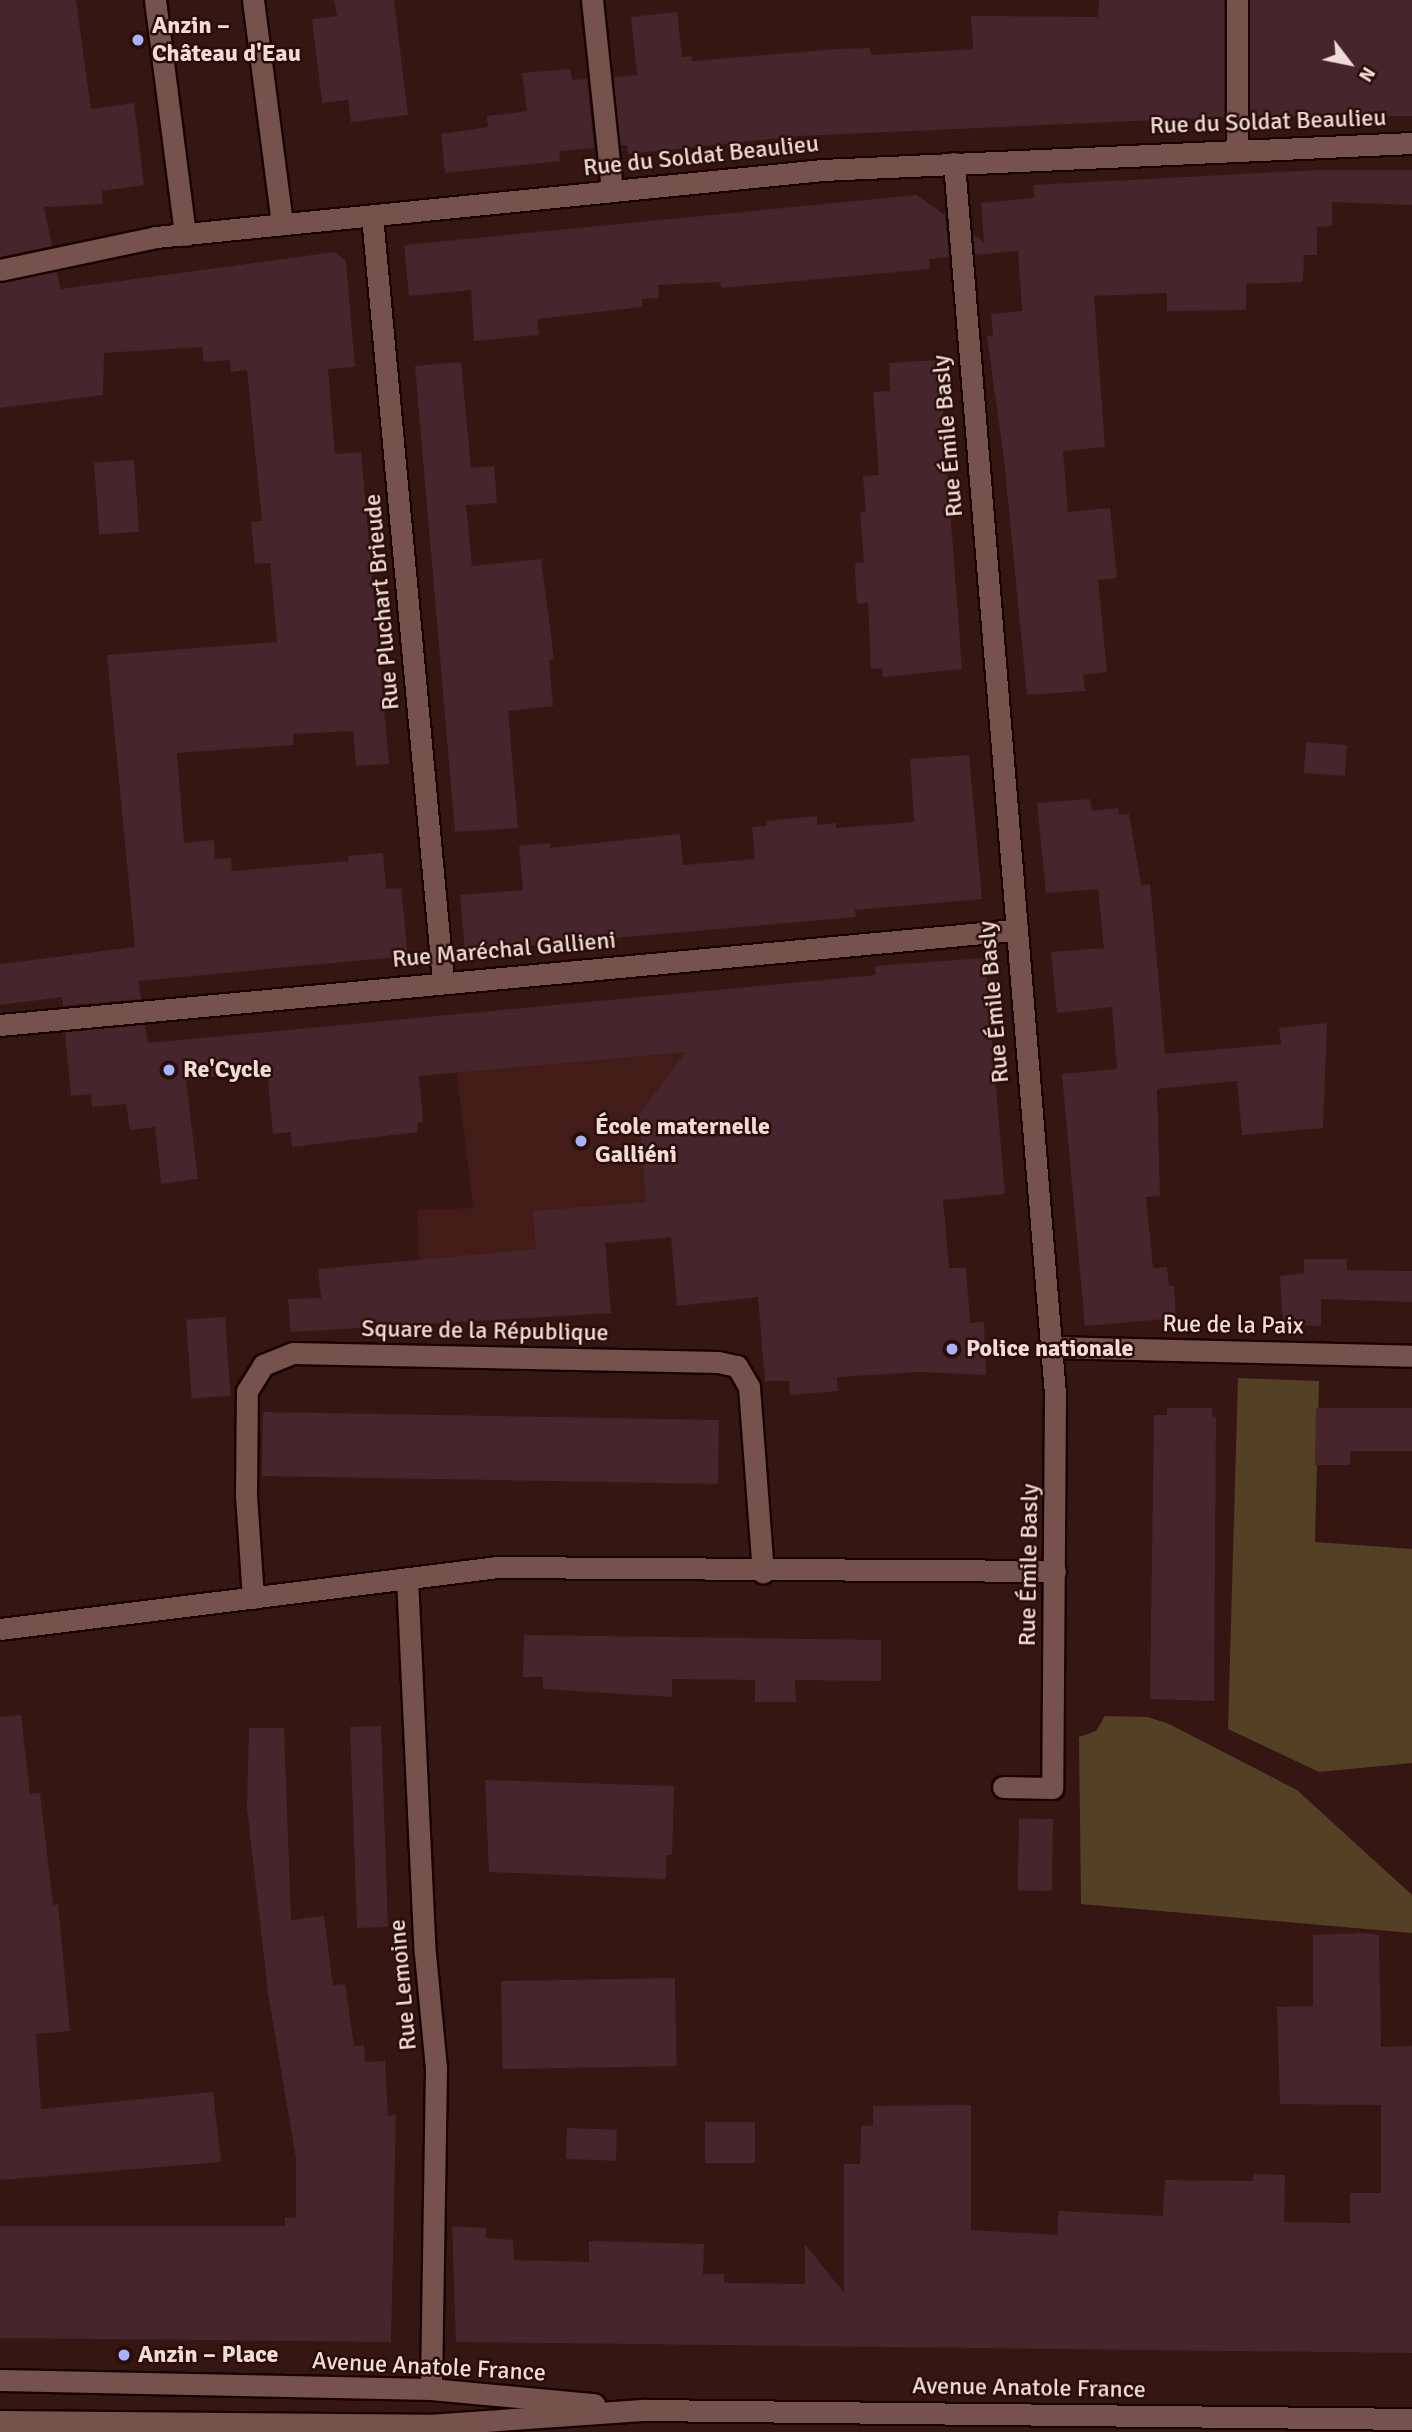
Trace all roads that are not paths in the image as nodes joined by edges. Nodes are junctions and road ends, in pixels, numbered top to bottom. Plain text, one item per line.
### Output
1 (155, 0) edge
2 (253, 0) edge
3 (592, 0) edge
4 (1237, 0) edge
5 (1412, 143) edge
6 (1237, 149) junction
7 (954, 163) junction
8 (612, 191) junction
9 (372, 216) junction
10 (282, 225) junction
11 (185, 235) junction
12 (0, 270) edge
13 (1014, 930) junction
14 (443, 982) junction
15 (0, 1025) edge
16 (1052, 1347) junction
17 (1412, 1356) edge
18 (1055, 1571) junction
19 (763, 1572) junction
20 (407, 1578) junction
21 (253, 1598) junction
22 (0, 1629) edge
23 (1003, 1787) dead end
24 (0, 2381) edge
25 (431, 2389) junction
26 (645, 2410) junction
27 (1412, 2419) edge
28 (0, 2421) edge

1 - 11 street
2 - 10 street
3 - 8 street
4 - 6 street
5 - 6 street, Rue du Soldat Beaulieu
6 - 7 street, Rue du Soldat Beaulieu
7 - 8 street, Rue du Soldat Beaulieu
7 - 13 street, Rue Émile Basly
8 - 9 street, Rue du Soldat Beaulieu
9 - 10 street, Rue du Soldat Beaulieu
9 - 14 street, Rue Pluchart Brieude
10 - 11 street, Rue du Soldat Beaulieu
11 - 12 street, Rue du Soldat Beaulieu
13 - 14 street, Rue Maréchal Gallieni
13 - 16 street, Rue Émile Basly
14 - 15 street, Rue Maréchal Gallieni
16 - 17 street, Rue de la Paix
16 - 18 street, Rue Émile Basly
18 - 19 street
18 - 23 street, Rue Émile Basly
19 - 20 street
19 - 21 street, Square de la République
20 - 21 street
20 - 25 street, Rue Lemoine
21 - 22 street
24 - 25 street, Avenue Anatole France
25 - 26 street, Avenue Anatole France
26 - 27 street, Avenue Anatole France
26 - 28 street, Avenue Anatole France

